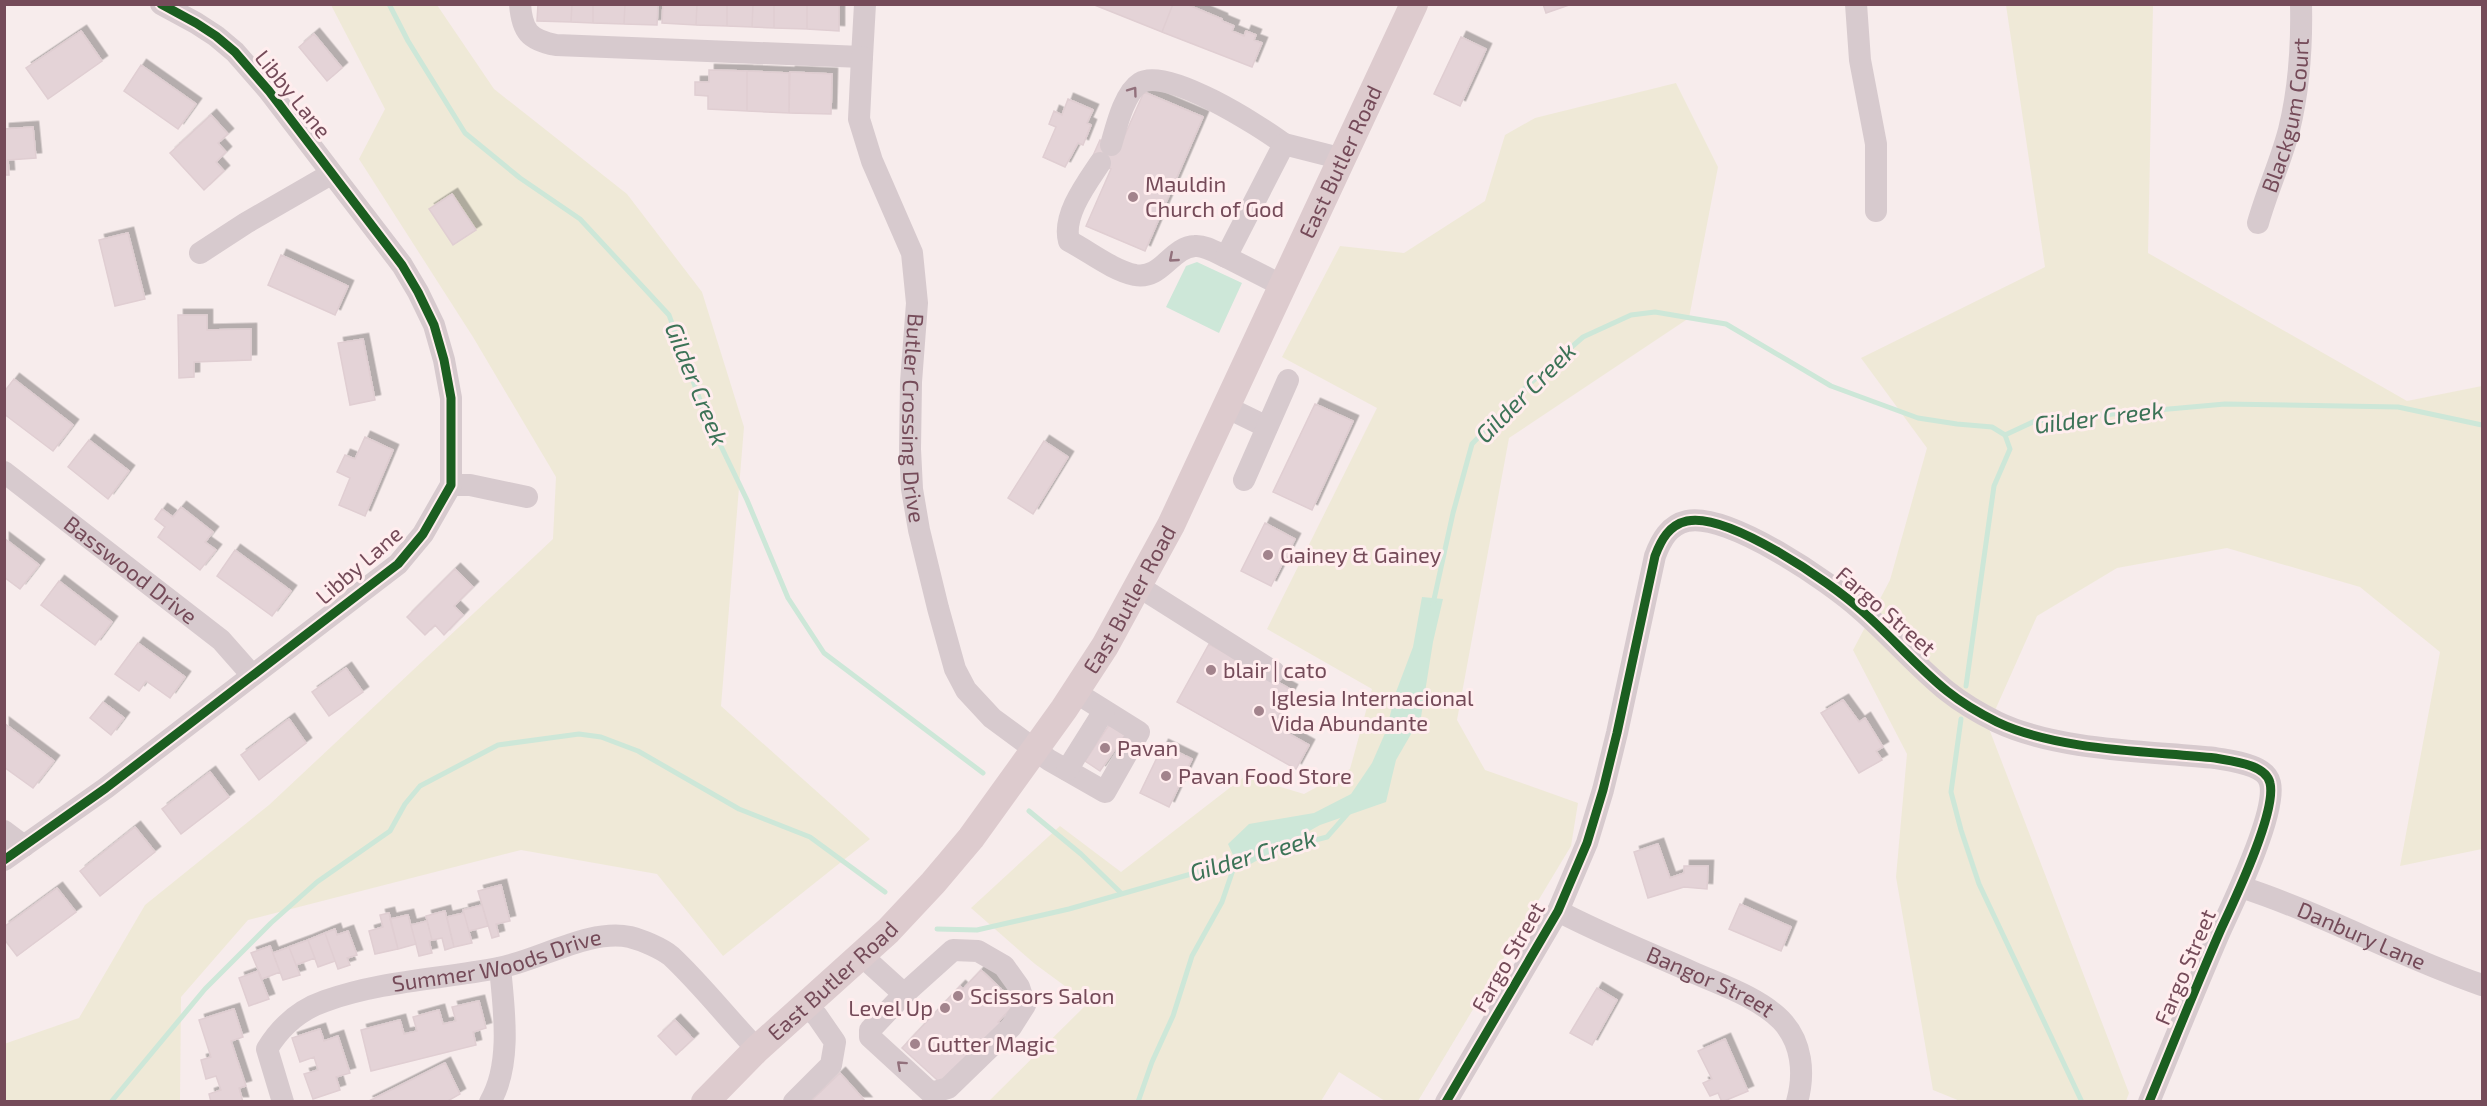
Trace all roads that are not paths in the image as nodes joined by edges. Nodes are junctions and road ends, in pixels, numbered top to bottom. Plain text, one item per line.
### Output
1 (161, 4) edge
2 (520, 4) edge
3 (865, 4) edge
4 (1414, 4) edge
5 (1856, 4) edge
6 (2301, 4) edge
7 (862, 57) junction
8 (1284, 144) junction
9 (1343, 159) junction
10 (331, 174) junction
11 (1876, 211) dead end
12 (2258, 223) dead end
13 (200, 253) dead end
14 (1226, 257) junction
15 (1283, 286) junction
16 (1288, 380) dead end
17 (1226, 406) junction
18 (1267, 427) junction
19 (4, 472) edge
20 (1244, 480) dead end
21 (451, 485) junction
22 (527, 497) dead end
23 (1138, 586) junction
24 (1274, 672) dead end
25 (251, 674) junction
26 (1075, 692) junction
27 (1104, 711) junction
28 (1036, 750) junction
29 (1066, 770) junction
30 (4, 831) edge
31 (24, 846) junction
32 (4, 860) edge
33 (2241, 887) junction
34 (1558, 911) junction
35 (861, 955) junction
36 (500, 968) junction
37 (2482, 985) edge
38 (904, 994) junction
39 (805, 1006) junction
40 (757, 1049) junction
41 (713, 1099) edge
42 (283, 1101) edge
43 (490, 1101) edge
44 (794, 1101) edge
45 (1446, 1101) edge
46 (1797, 1101) edge
47 (2149, 1101) edge

1 - 10 street, Libby Lane
2 - 7 street
3 - 7 street, Butler Crossing Drive
4 - 9 main road, East Butler Road
5 - 11 street
6 - 12 street, Blackgum Court
7 - 28 street, Butler Crossing Drive
8 - 9 street
8 - 14 street
14 -> 8 street
9 - 15 main road, East Butler Road
10 - 13 street
10 - 21 street, Libby Lane
14 - 15 street
15 - 17 main road, East Butler Road
16 - 18 street
17 - 18 street
17 - 23 main road, East Butler Road
18 - 20 street
19 - 25 street, Basswood Drive
21 - 22 street
21 - 25 street, Libby Lane
23 - 24 street
23 - 26 main road, East Butler Road
25 - 31 street, Libby Lane
26 - 27 street
26 - 28 main road, East Butler Road
27 - 29 street
27 - 29 street, Butler Crossing Drive
28 - 29 street, Butler Crossing Drive
28 - 35 main road, East Butler Road
30 - 31 street
31 - 32 street, Libby Lane
33 - 34 street, Fargo Street
33 - 37 street, Danbury Lane
33 - 47 street, Fargo Street
34 - 45 street, Fargo Street
34 - 46 street, Bangor Street
35 - 38 street
35 - 39 main road, East Butler Road
36 - 40 street, Summer Woods Drive
36 - 42 street, Summer Woods Drive
36 - 43 street
38 -> 38 street
39 - 40 main road, East Butler Road
39 - 44 street
40 - 41 main road, East Butler Road

